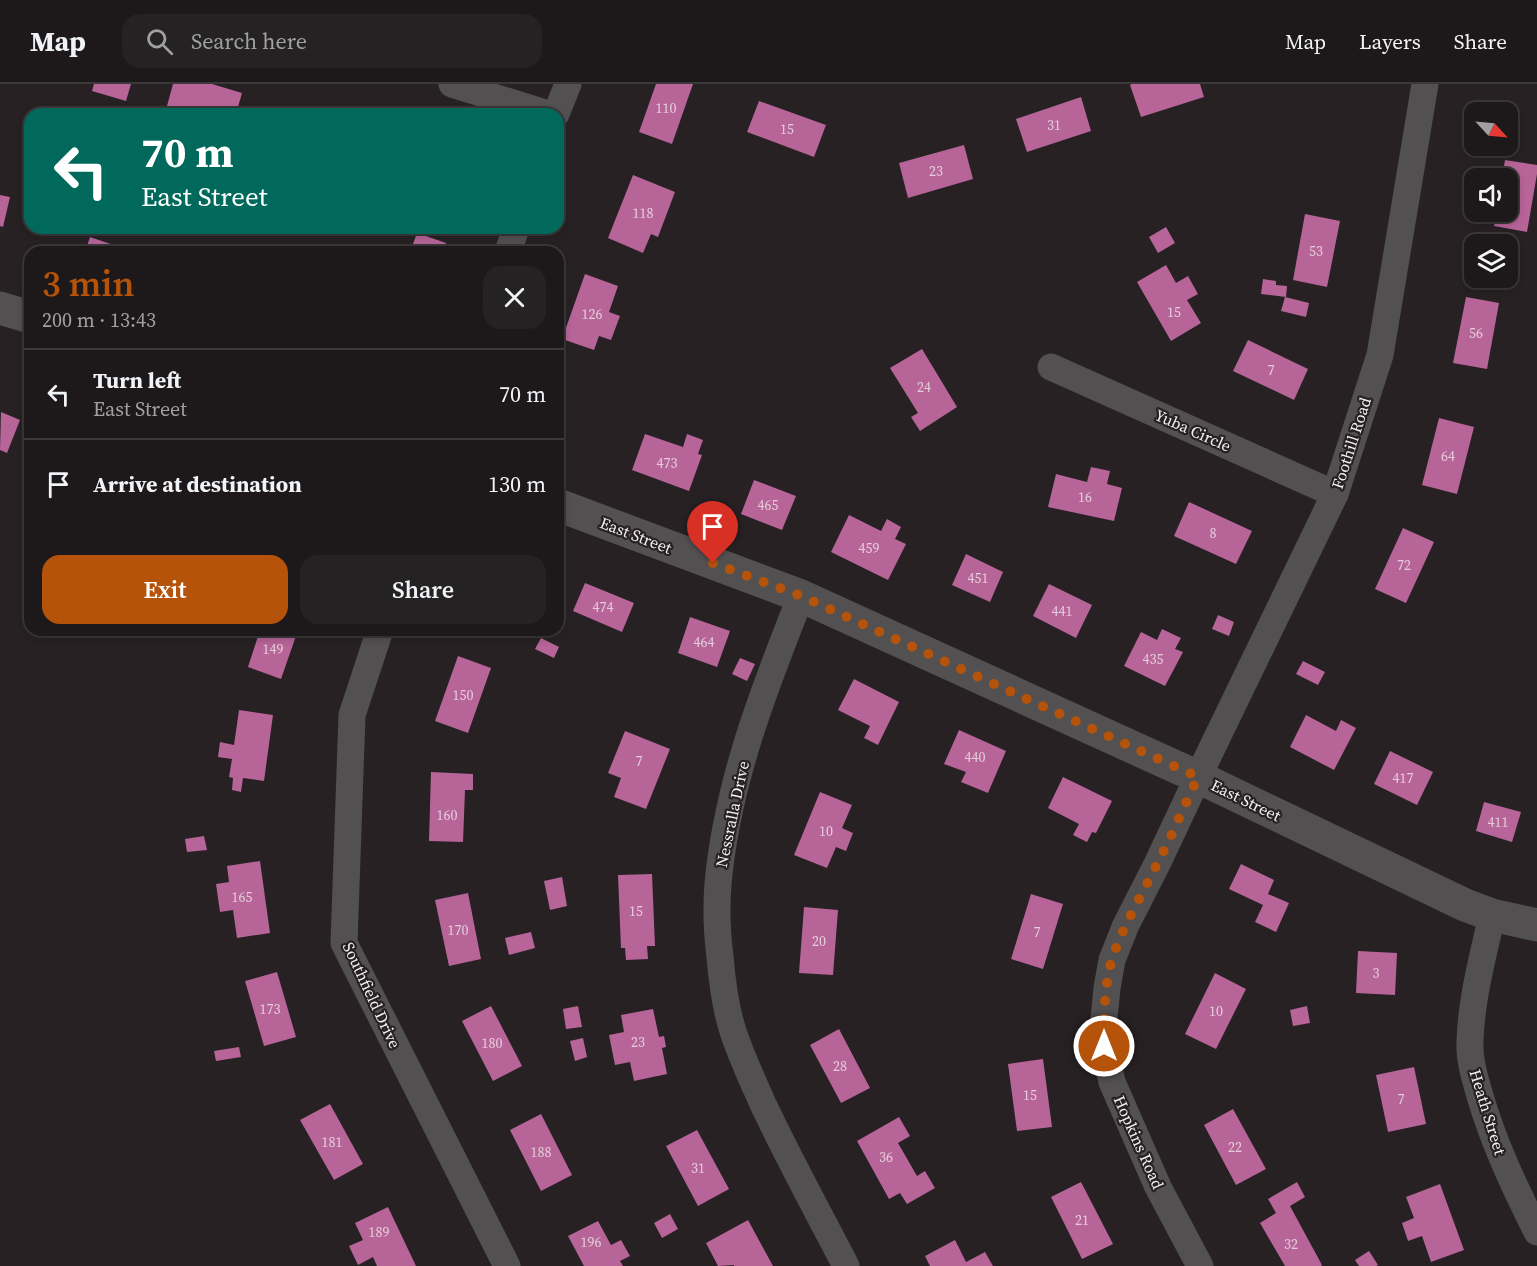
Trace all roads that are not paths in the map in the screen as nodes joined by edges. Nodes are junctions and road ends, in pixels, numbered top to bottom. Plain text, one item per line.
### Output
1 (452, 84) edge
2 (568, 84) edge
3 (1425, 84) edge
4 (529, 108) edge
5 (558, 108) edge
6 (0, 308) edge
7 (24, 315) edge
8 (1051, 367) dead end
9 (1335, 494) junction
10 (564, 507) edge
11 (801, 596) junction
12 (378, 636) edge
13 (1198, 777) junction
14 (1492, 915) junction
15 (1537, 925) edge
16 (1537, 1232) edge
17 (507, 1266) edge
18 (846, 1266) edge
19 (1200, 1266) edge

1 - 4 street
2 - 5 street
3 - 9 street, Foothill Road
6 - 7 street
8 - 9 street, Yuba Circle
9 - 13 street, Foothill Road
10 - 11 street, East Street
11 - 13 street, East Street
11 - 18 street, Nessralla Drive
12 - 17 street, Southfield Drive
13 - 14 street, East Street
13 - 19 street, Hopkins Road
14 - 15 street, East Street
14 - 16 street, Heath Street

